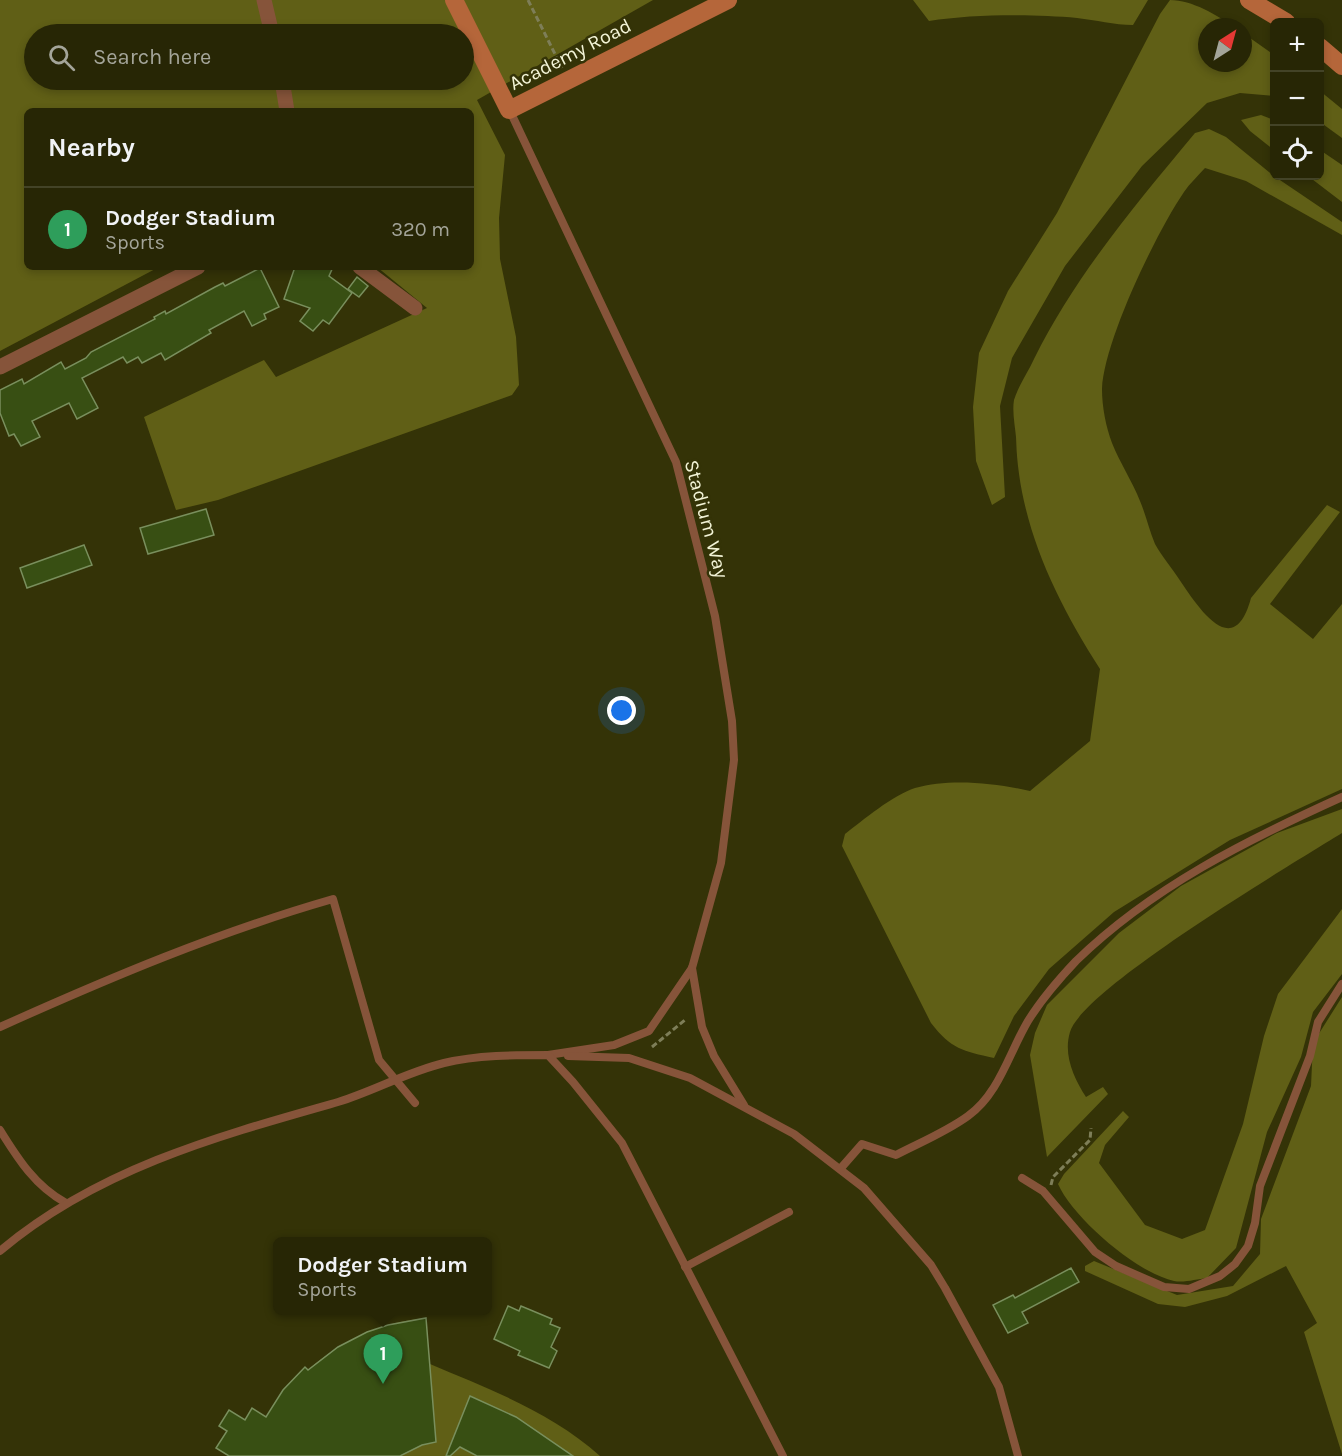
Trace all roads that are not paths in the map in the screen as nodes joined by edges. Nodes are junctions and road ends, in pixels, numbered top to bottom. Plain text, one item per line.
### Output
1 (264, 0) edge
2 (454, 0) edge
3 (728, 0) edge
4 (1249, 0) edge
5 (1279, 18) edge
6 (270, 24) edge
7 (466, 24) edge
8 (474, 40) edge
9 (1324, 50) edge
10 (1342, 66) edge
11 (284, 90) edge
12 (287, 108) edge
13 (509, 110) junction
14 (192, 270) edge
15 (364, 270) edge
16 (415, 308) dead end
17 (0, 367) edge
18 (1342, 797) edge
19 (692, 968) junction
20 (1342, 984) edge
21 (0, 1027) edge
22 (548, 1055) junction
23 (396, 1079) junction
24 (416, 1103) dead end
25 (744, 1106) junction
26 (0, 1130) edge
27 (842, 1168) junction
28 (1022, 1178) dead end
29 (66, 1203) junction
30 (789, 1212) dead end
31 (0, 1251) edge
32 (686, 1267) junction
33 (783, 1456) edge
34 (1018, 1456) edge

1 - 6 street
2 - 7 main road, Academy Road
3 - 13 main road, Academy Road
4 - 5 main road
8 - 13 main road, Academy Road
9 - 10 main road
11 - 12 street
13 - 19 lane, Stadium Way
14 - 17 street
15 - 16 street
18 - 27 lane
19 - 22 lane, Stadium Way
19 - 25 lane, Stadium Way
20 - 28 lane
21 - 23 lane
22 - 23 lane
22 - 25 lane
22 - 32 lane
23 - 24 lane
23 - 29 lane
25 - 27 lane
26 - 29 lane
27 - 34 lane
29 - 31 lane
30 - 32 lane
32 - 33 lane

